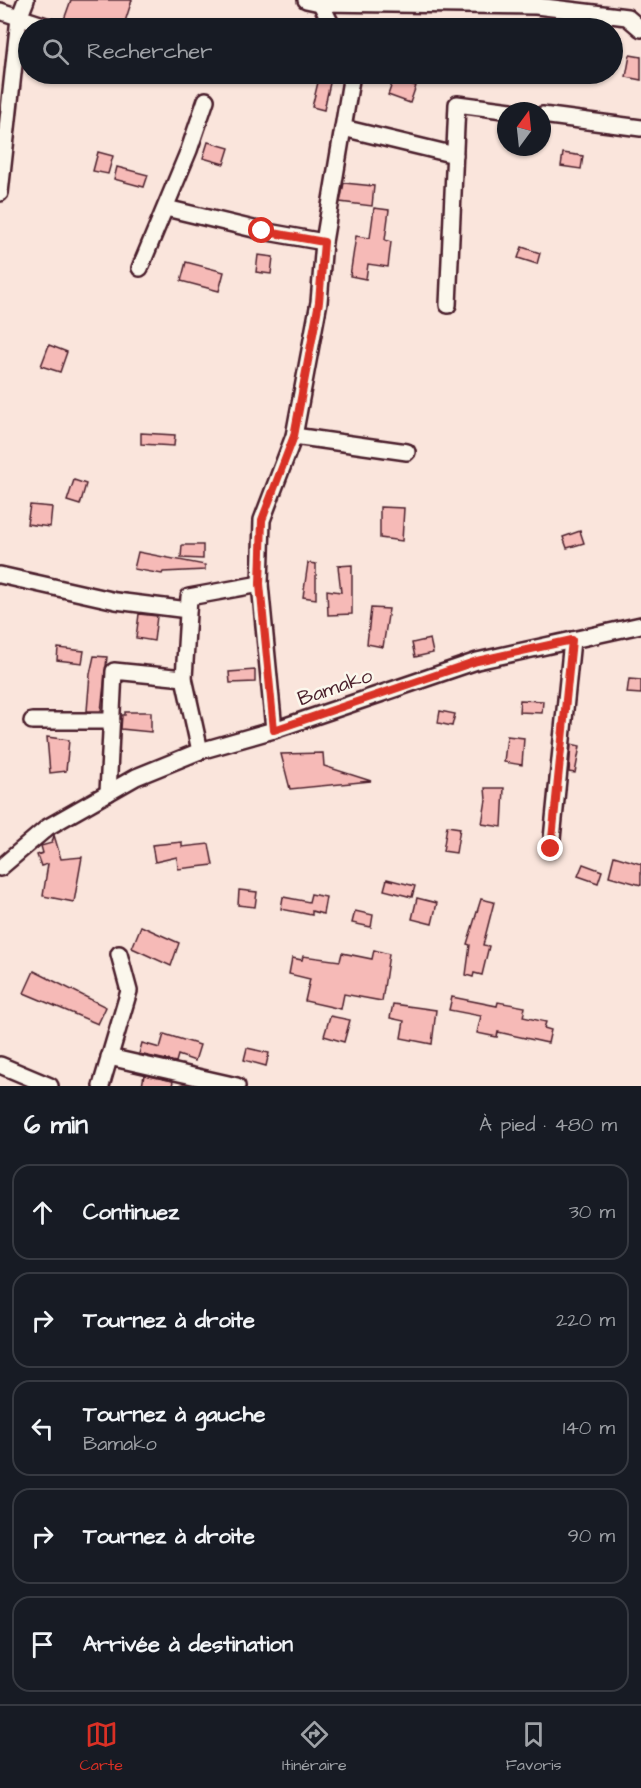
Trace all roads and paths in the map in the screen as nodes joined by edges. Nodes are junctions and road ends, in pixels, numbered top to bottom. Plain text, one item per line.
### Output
1 (26, 0) edge
2 (315, 1) edge
3 (431, 2) edge
4 (0, 11) edge
5 (20, 18) joint
6 (326, 18) edge
7 (18, 29) edge
8 (641, 29) edge
9 (350, 84) edge
10 (5, 98) edge
11 (206, 100) dead end
12 (497, 109) edge
13 (551, 116) edge
14 (343, 128) junction
15 (641, 128) edge
16 (455, 154) junction
17 (0, 193) edge
18 (166, 208) junction
19 (324, 242) junction
20 (140, 268) dead end
21 (448, 305) dead end
22 (294, 436) junction
23 (407, 452) dead end
24 (0, 574) edge
25 (260, 584) junction
26 (188, 610) junction
27 (641, 625) edge
28 (572, 640) junction
29 (184, 678) junction
30 (32, 721) dead end
31 (112, 721) junction
32 (274, 730) junction
33 (200, 751) junction
34 (108, 793) junction
35 (551, 849) dead end
36 (0, 867) edge
37 (119, 954) dead end
38 (109, 1057) junction
39 (0, 1065) edge
40 (50, 1086) edge
41 (101, 1086) edge
42 (237, 1086) edge

1 - 5 street
2 - 3 street
2 - 6 street
3 - 8 street
4 - 5 street
7 - 10 street
9 - 14 street
10 - 17 street
11 - 18 street
12 - 16 street
13 - 15 street
14 - 16 street
14 - 19 street
16 - 21 street
18 - 19 street
18 - 20 street
19 - 22 street
22 - 23 street
22 - 25 street
24 - 26 street
25 - 26 street
25 - 32 street
26 - 29 street
27 - 28 street, Bamako
28 - 32 street, Bamako
28 - 35 street
29 - 31 street
29 - 33 street
30 - 31 street
31 - 34 street
32 - 33 street, Bamako
33 - 34 street, Bamako
34 - 36 street, Bamako
37 - 38 street
38 - 41 street
38 - 42 street
39 - 40 street

